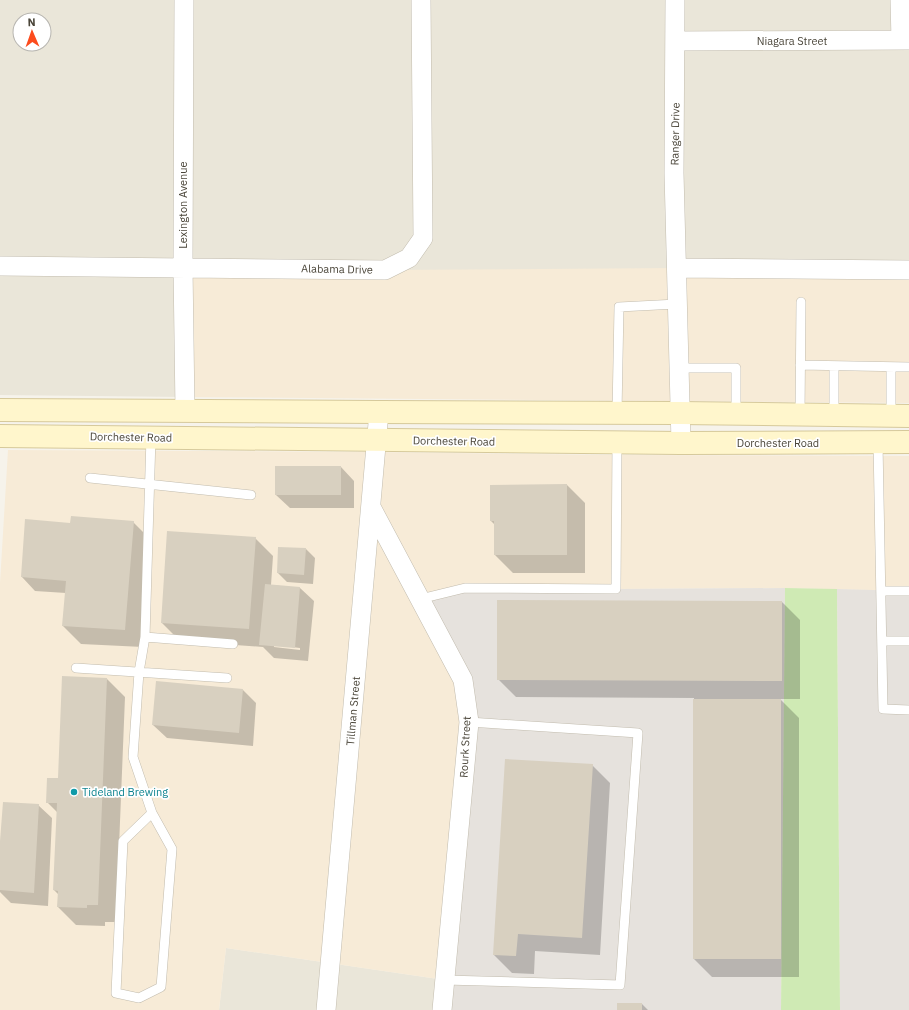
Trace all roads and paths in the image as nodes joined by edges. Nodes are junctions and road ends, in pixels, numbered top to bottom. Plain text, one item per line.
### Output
1 (184, 0) edge
2 (421, 0) edge
3 (675, 0) edge
4 (900, 0) edge
5 (905, 40) edge
6 (676, 41) junction
7 (0, 266) edge
8 (183, 267) junction
9 (677, 268) junction
10 (909, 270) edge
11 (801, 302) dead end
12 (677, 304) junction
13 (800, 366) junction
14 (834, 366) junction
15 (891, 367) junction
16 (909, 367) edge
17 (678, 368) junction
18 (0, 410) edge
19 (185, 410) junction
20 (380, 412) junction
21 (617, 413) junction
22 (679, 413) junction
23 (736, 414) junction
24 (800, 415) junction
25 (834, 415) junction
26 (900, 416) edge
27 (0, 436) edge
28 (151, 437) junction
29 (376, 440) junction
30 (617, 442) junction
31 (878, 442) junction
32 (909, 442) edge
33 (681, 443) junction
34 (90, 478) dead end
35 (150, 484) junction
36 (251, 495) dead end
37 (371, 507) junction
38 (881, 591) junction
39 (909, 591) edge
40 (420, 599) junction
41 (145, 637) junction
42 (882, 641) junction
43 (909, 641) edge
44 (233, 644) dead end
45 (76, 668) dead end
46 (139, 672) junction
47 (227, 678) dead end
48 (909, 710) edge
49 (469, 722) junction
50 (152, 814) junction
51 (445, 980) junction
52 (326, 1010) edge
53 (442, 1010) edge

1 - 8 street, Lexington Avenue
2 - 8 street, Alabama Drive
3 - 6 street, Ranger Drive
4 - 5 street
5 - 6 street, Niagara Street
6 - 9 street, Ranger Drive
7 - 8 street, Alabama Drive
8 - 19 street, Lexington Avenue
9 - 10 street
9 - 12 street, Ranger Drive
11 - 13 lane
12 - 17 street, Ranger Drive
12 - 21 lane
13 - 14 lane
13 - 24 lane
14 - 15 lane
14 - 25 lane
15 - 16 lane
15 - 26 lane
17 - 22 street, Ranger Drive
17 - 23 lane
18 - 19 main road
19 - 20 main road
20 - 21 main road
20 - 29 street, Tillman Street
21 - 22 main road
22 - 23 main road
22 - 33 street, Ranger Drive
23 - 24 main road
24 - 25 main road
25 - 26 main road
27 - 28 main road, Dorchester Road
28 - 29 main road, Dorchester Road
28 - 35 lane
29 - 30 main road, Dorchester Road
29 - 37 street, Tillman Street
30 - 33 main road, Dorchester Road
30 - 40 lane
31 - 32 main road, Dorchester Road
31 - 33 main road, Dorchester Road
31 - 38 lane
34 - 35 lane
35 - 36 lane
35 - 41 lane
37 - 40 street, Rourk Street
37 - 52 street, Tillman Street
38 - 39 lane
38 - 42 lane
40 - 49 street, Rourk Street
41 - 44 lane
41 - 46 lane
42 - 43 lane
42 - 48 lane
45 - 46 lane
46 - 47 lane
46 - 50 lane
49 - 51 street, Rourk Street
49 - 51 lane
50 - 50 lane
51 - 53 street, Rourk Street

